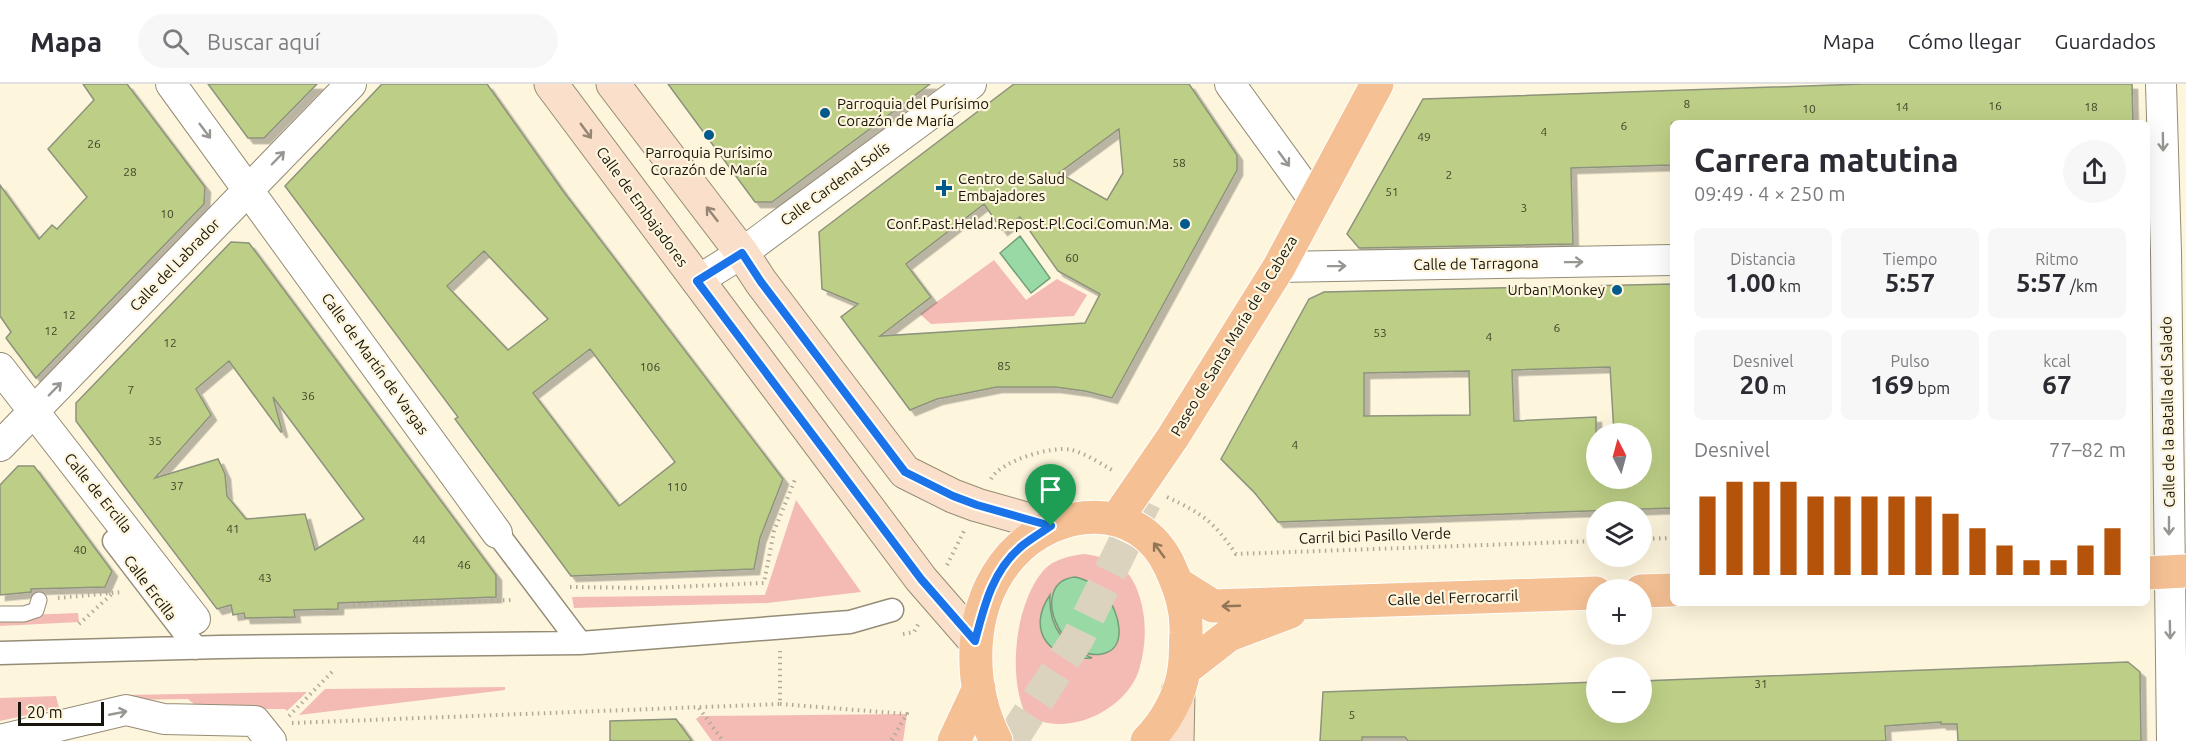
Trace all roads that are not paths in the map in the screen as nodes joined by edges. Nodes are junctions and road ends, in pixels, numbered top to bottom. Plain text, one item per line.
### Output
1 (171, 84) edge
2 (351, 84) edge
3 (551, 84) edge
4 (612, 84) edge
5 (971, 84) edge
6 (1230, 84) edge
7 (1377, 84) edge
8 (2162, 84) edge
9 (248, 189) junction
10 (1314, 200) junction
11 (2166, 252) edge
12 (742, 253) junction
13 (1670, 260) edge
14 (1279, 267) junction
15 (697, 281) junction
16 (0, 368) edge
17 (32, 412) junction
18 (0, 446) edge
19 (1116, 520) junction
20 (1051, 526) junction
21 (128, 531) junction
22 (497, 532) joint
23 (2167, 572) edge
24 (1178, 584) junction
25 (1670, 590) edge
26 (1652, 591) edge
27 (1586, 593) edge
28 (39, 600) road end
29 (1311, 603) junction
30 (892, 610) dead end
31 (0, 614) edge
32 (195, 618) dead end
33 (975, 641) junction
34 (580, 643) junction
35 (196, 648) junction
36 (0, 653) edge
37 (1181, 681) junction
38 (979, 688) junction
39 (263, 731) edge
40 (0, 740) edge
41 (954, 741) edge
42 (996, 741) edge
43 (1147, 741) edge
44 (1177, 741) edge
45 (2172, 741) edge

1 -> 9 street, Calle de Martín de Vargas
9 -> 2 street, Calle del Labrador
3 -> 15 main road, Calle de Embajadores
12 -> 4 main road
5 - 12 street, Calle Cardenal Solís
6 -> 10 street
7 - 10 main road, Paseo de Santa María de la Cabeza
8 -> 11 street, Calle de la Batalla del Salado
17 -> 9 street, Calle del Labrador
9 - 22 street, Calle de Martín de Vargas
10 - 14 main road, Paseo de Santa María de la Cabeza
11 -> 23 street, Calle de la Batalla del Salado
12 - 15 street, Calle Cardenal Solís
12 - 20 main road
14 -> 13 street, Calle de Tarragona
14 - 19 main road, Paseo de Santa María de la Cabeza
15 - 33 main road, Calle de Embajadores
16 - 17 street, Calle de Ercilla
17 - 18 street, Calle del Labrador
17 - 21 street, Calle de Ercilla
19 - 20 main road
24 -> 19 main road
20 - 33 main road
21 - 32 street, Calle de Ercilla
21 - 35 street, Calle Ercilla
22 - 34 street, Calle de Martín de Vargas
23 -> 45 street, Calle de la Batalla del Salado
29 -> 24 main road, Calle del Ferrocarril
24 - 37 main road
25 - 26 main road
27 - 29 main road, Calle del Ferrocarril
28 - 31 lane
29 - 37 main road, Calle del Ferrocarril
30 - 34 street
33 - 38 main road
34 - 35 street
35 - 36 street
37 - 43 main road
37 - 44 main road
38 - 41 main road
38 - 42 main road
40 -> 39 street

